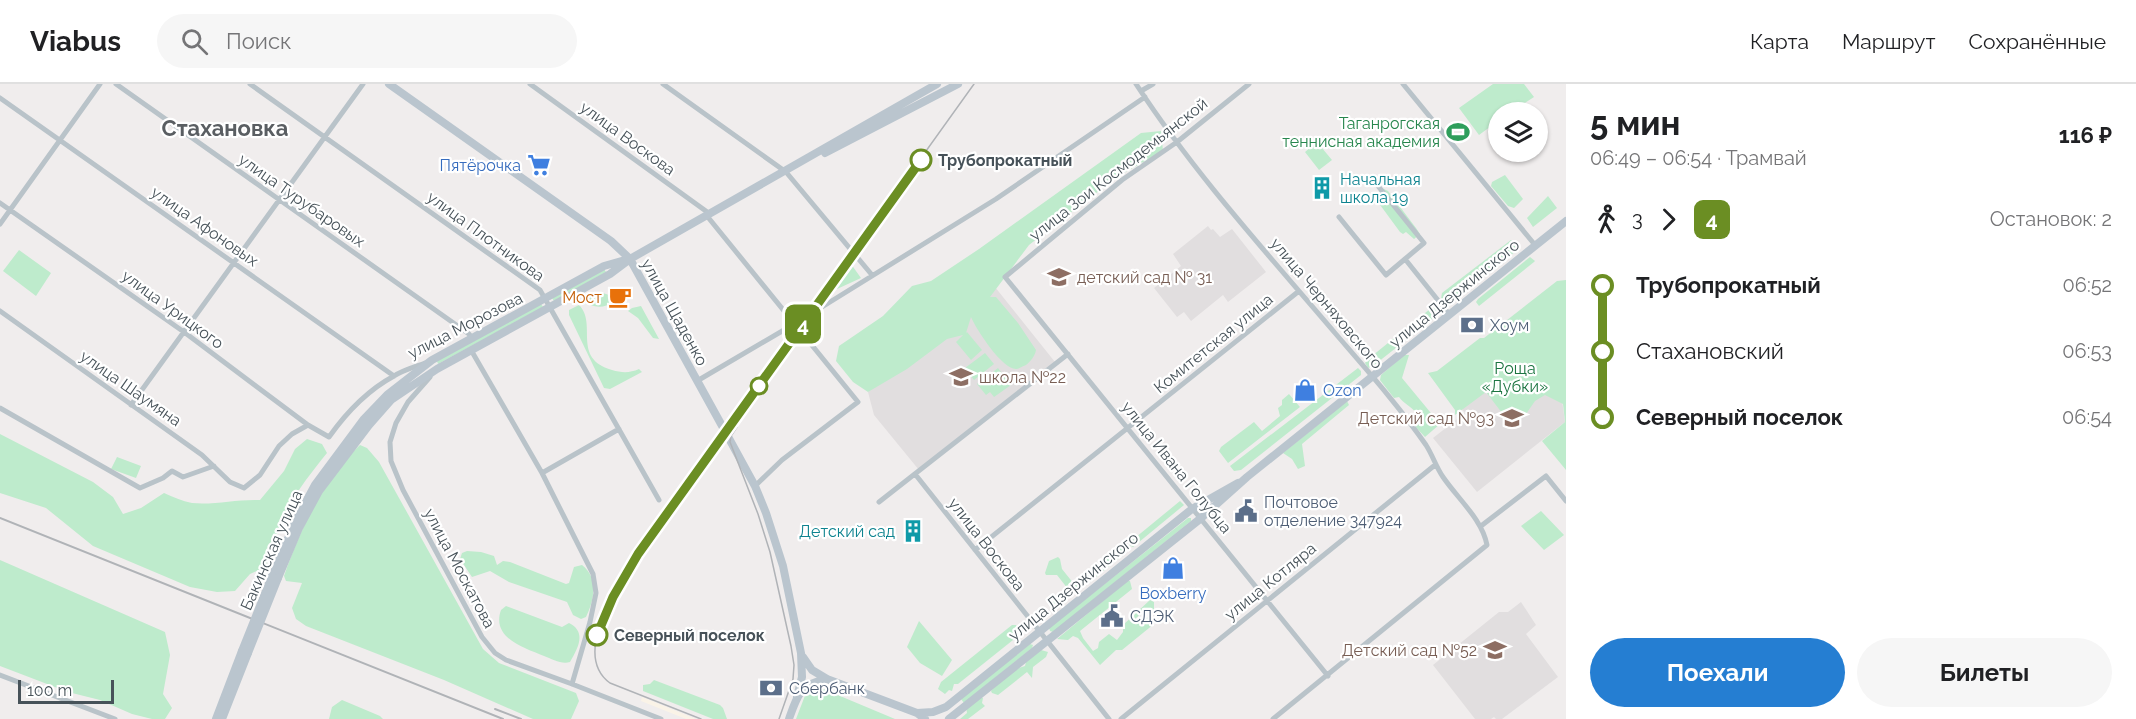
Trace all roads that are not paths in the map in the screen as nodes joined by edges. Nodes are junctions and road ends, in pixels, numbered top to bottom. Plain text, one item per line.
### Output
1 (100, 84) edge
2 (116, 84) edge
3 (250, 84) edge
4 (363, 84) edge
5 (389, 84) edge
6 (530, 84) edge
7 (663, 84) edge
8 (937, 84) edge
9 (958, 84) edge
10 (1136, 84) edge
11 (1153, 84) edge
12 (1249, 84) edge
13 (1403, 84) edge
14 (1141, 91) junction
15 (1145, 97) junction
16 (0, 98) edge
17 (324, 137) junction
18 (60, 140) junction
19 (1177, 142) junction
20 (799, 165) junction
21 (786, 172) junction
22 (1378, 186) dead end
23 (279, 200) junction
24 (0, 203) edge
25 (10, 210) junction
26 (709, 215) junction
27 (1339, 217) dead end
28 (1566, 221) edge
29 (0, 224) edge
30 (1535, 245) junction
31 (630, 259) junction
32 (1405, 259) junction
33 (234, 262) junction
34 (872, 275) junction
35 (1005, 277) joint
36 (1299, 291) junction
37 (545, 299) junction
38 (550, 307) junction
39 (0, 311) edge
40 (1449, 315) junction
41 (795, 323) junction
42 (184, 332) junction
43 (472, 338) junction
44 (471, 350) junction
45 (1068, 354) junction
46 (432, 360) junction
47 (437, 369) junction
48 (394, 376) junction
49 (1372, 377) junction
50 (697, 381) junction
51 (131, 405) junction
52 (0, 408) edge
53 (308, 425) junction
54 (1128, 428) junction
55 (619, 429) junction
56 (329, 437) joint
57 (214, 465) junction
58 (1436, 465) junction
59 (542, 473) junction
60 (915, 474) junction
61 (1247, 477) junction
62 (755, 486) junction
63 (659, 500) dead end
64 (1566, 501) edge
65 (879, 502) dead end
66 (1192, 509) junction
67 (1200, 519) junction
68 (1480, 526) junction
69 (975, 550) junction
70 (275, 577) junction
71 (1267, 601) junction
72 (1038, 631) junction
73 (1047, 641) junction
74 (245, 652) junction
75 (801, 653) junction
76 (0, 675) edge
77 (1328, 676) junction
78 (827, 679) junction
79 (572, 684) junction
80 (797, 697) junction
81 (917, 713) junction
82 (115, 719) edge
83 (216, 719) edge
84 (222, 719) edge
85 (661, 719) edge
86 (789, 719) edge
87 (925, 719) edge
88 (949, 719) edge
89 (1109, 719) edge
90 (1121, 719) edge
91 (1273, 719) edge

1 - 18 street
2 - 23 street, улица Турубаровых
3 - 17 street, улица Плотникова
4 - 17 street
5 - 31 main road, улица Щаденко
6 - 26 street, улица Воскова
7 - 21 street
8 - 20 main road, улица Морозова
9 - 20 main road, улица Морозова
10 - 14 street, улица Черняховского
11 - 14 street
12 - 19 street, улица Зои Космодемьянской
13 - 30 street
14 - 15 street, улица Черняховского
15 - 19 street, улица Черняховского
15 - 34 street
16 - 18 street, улица Афоновых
17 - 23 street
17 - 37 street, улица Плотникова
18 - 25 street
18 - 33 street, улица Афоновых
19 - 35 street, улица Зои Космодемьянской
19 - 36 street, улица Черняховского
20 - 21 main road, улица Морозова
21 - 26 main road, улица Морозова
21 - 34 street
22 - 32 street
23 - 33 street
23 - 43 street, улица Турубаровых
24 - 25 street, улица Урицкого
25 - 29 street
25 - 42 street, улица Урицкого
26 - 31 main road, улица Морозова
26 - 41 street, улица Воскова
27 - 32 street
28 - 30 main road, улица Дзержинского
30 - 40 main road, улица Дзержинского
31 - 37 main road, улица Морозова
31 - 38 main road, улица Морозова
31 - 50 main road, улица Щаденко
32 - 40 street
33 - 42 street
33 - 48 street, улица Афоновых
34 - 41 street
35 - 45 street, улица Ивана Голубца
36 - 49 street, улица Черняховского
36 - 54 street, Комитетская улица
37 - 38 street, улица Плотникова
37 - 43 main road, улица Морозова
38 - 44 main road, улица Морозова
38 - 55 street, улица Плотникова
39 - 51 street, улица Шаумяна
40 - 49 main road, улица Дзержинского
41 - 50 street
41 - 62 street, улица Воскова
42 - 51 street
42 - 53 street, улица Урицкого
43 - 46 main road, улица Морозова
44 - 47 main road, улица Морозова
44 - 59 street
45 - 54 street, улица Ивана Голубца
45 - 60 street
46 - 48 street, улица Морозова
46 - 70 main road, Бакинская улица
47 - 70 main road, Бакинская улица
47 - 79 street, улица Москатова
48 - 56 street, улица Морозова
49 - 58 street, улица Черняховского
49 - 61 main road, улица Дзержинского
50 - 62 main road, улица Щаденко
51 - 57 street, улица Шаумяна
52 - 57 street
53 - 56 street, улица Урицкого
53 - 57 street, улица Шаумяна
54 - 66 street, улица Ивана Голубца
54 - 69 street, Комитетская улица
55 - 59 street
55 - 63 street, улица Плотникова
58 - 68 street, улица Черняховского
58 - 71 street, улица Котляра
59 - 79 street
60 - 65 street
60 - 69 street, улица Воскова
61 - 66 main road, улица Дзержинского
61 - 67 main road, улица Дзержинского
62 - 75 main road, улица Щаденко
64 - 68 street
66 - 67 street, улица Ивана Голубца
66 - 72 main road, улица Дзержинского
67 - 71 street, улица Ивана Голубца
67 - 73 main road, улица Дзержинского
68 - 77 street, улица Черняховского
69 - 72 street, улица Воскова
70 - 74 main road, Бакинская улица, bridge
71 - 77 street, улица Ивана Голубца
71 - 90 street, улица Котляра
72 - 73 street, улица Воскова
72 - 81 main road, улица Дзержинского
73 - 88 main road, улица Дзержинского
73 - 89 street
74 - 83 main road, Бакинская улица
74 - 84 main road, Бакинская улица
75 - 78 main road
75 - 80 main road, улица Щаденко
76 - 82 street
77 - 91 street
78 - 80 main road
78 - 81 main road
79 - 85 street, улица Москатова
80 - 86 main road, улица Щаденко
81 - 87 main road

